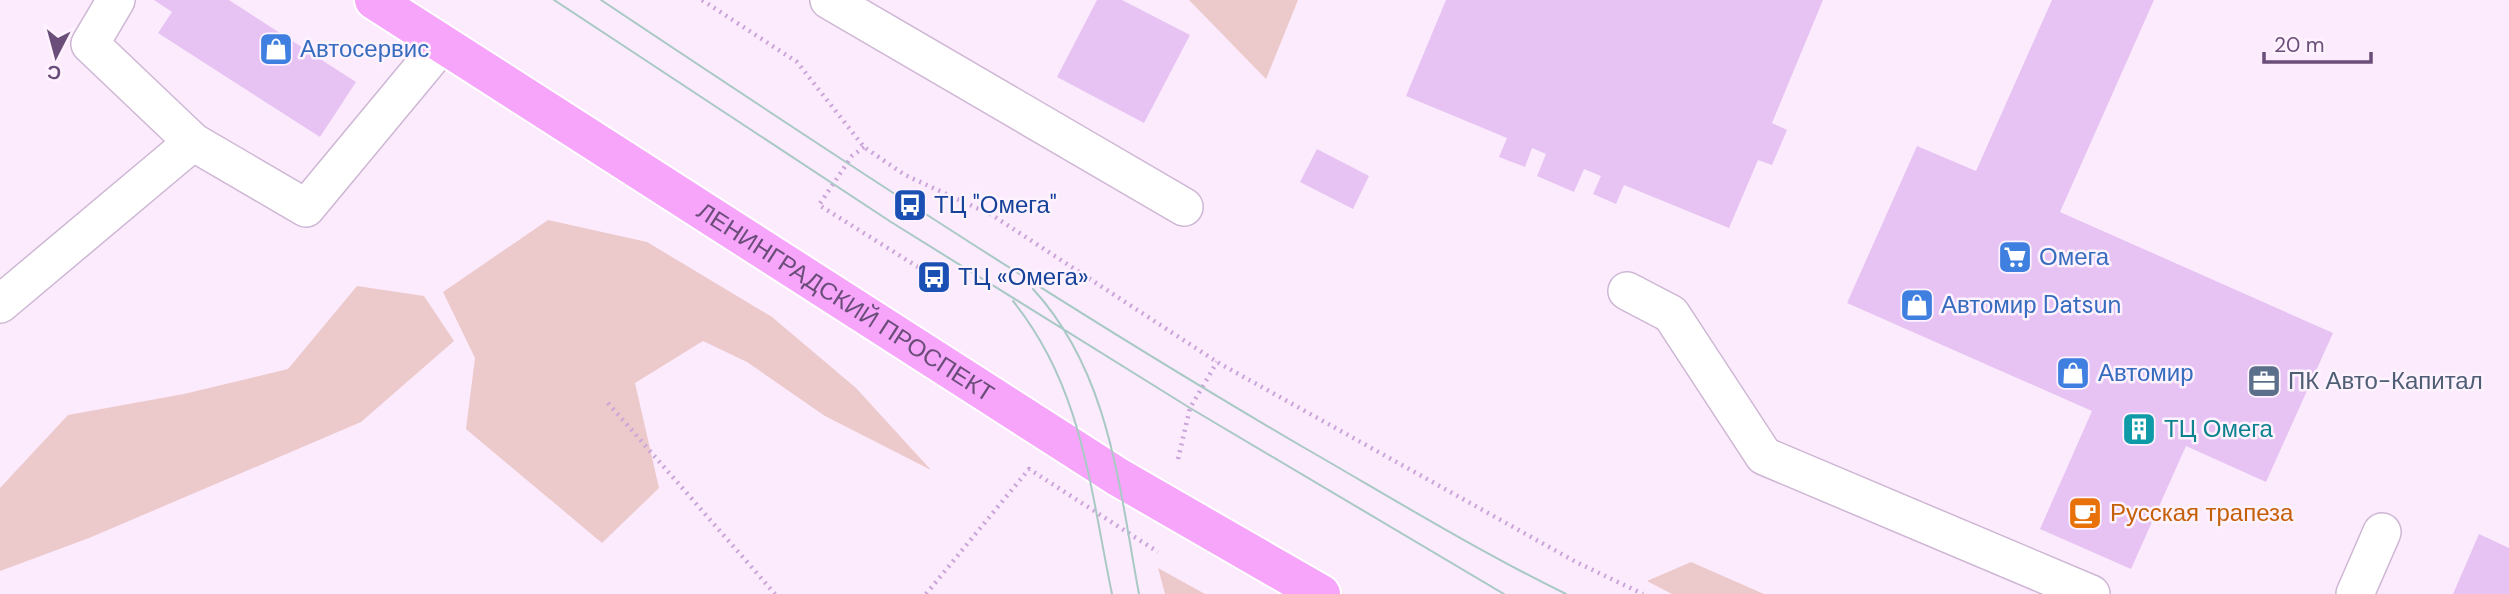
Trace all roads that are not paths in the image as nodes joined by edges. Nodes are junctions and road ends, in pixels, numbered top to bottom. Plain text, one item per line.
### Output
1 (116, 0) edge
2 (374, 0) edge
3 (829, 0) edge
4 (442, 44) junction
5 (193, 142) junction
6 (1184, 207) dead end
7 (1627, 291) dead end
8 (0, 304) edge
9 (2382, 532) dead end
10 (1321, 594) edge
11 (2091, 594) edge
12 (2356, 594) edge

1 - 5 lane
2 - 4 main road, ЛЕНИНГРАДСКИЙ ПРОСПЕКТ
3 - 6 lane
4 - 5 lane
4 - 10 main road, ЛЕНИНГРАДСКИЙ ПРОСПЕКТ
5 - 8 lane
7 - 11 lane
9 - 12 lane

